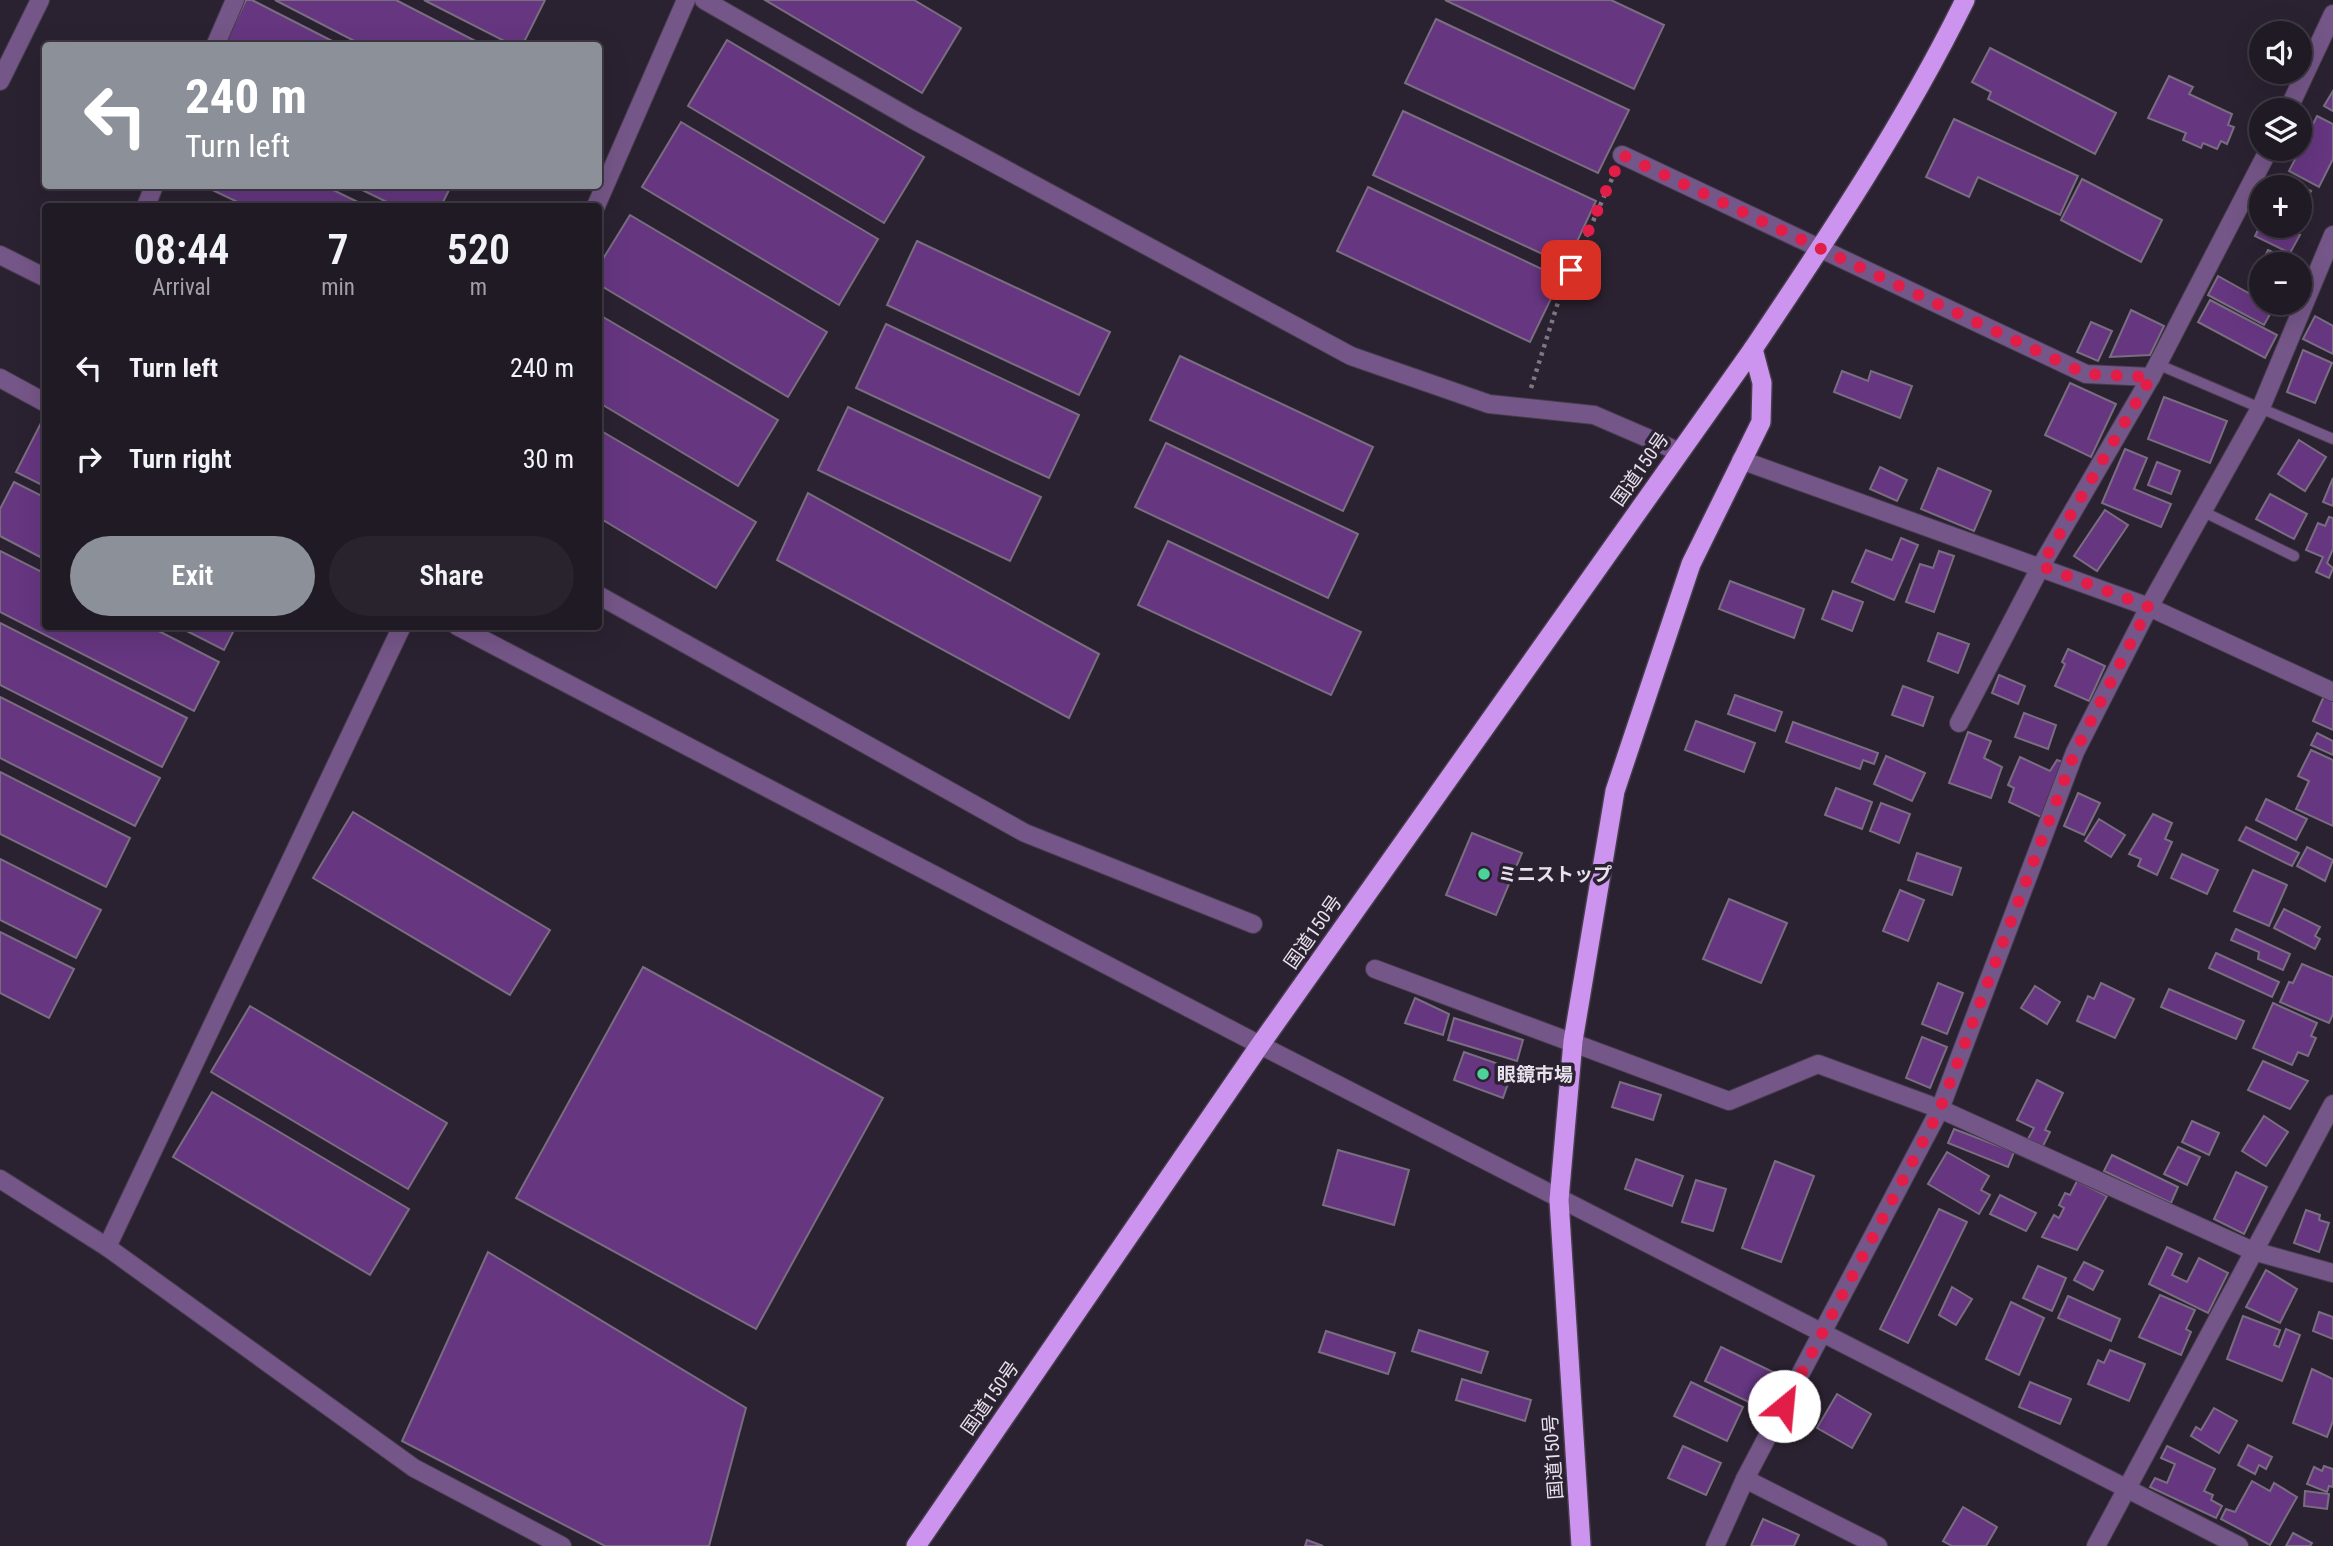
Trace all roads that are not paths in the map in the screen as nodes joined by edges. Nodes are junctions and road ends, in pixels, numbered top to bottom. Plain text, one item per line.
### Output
1 (40, 0) edge
2 (235, 0) edge
3 (686, 0) edge
4 (704, 0) edge
5 (1965, 0) edge
6 (2333, 14) edge
7 (217, 42) edge
8 (0, 81) edge
9 (2294, 98) edge
10 (1622, 155) road end
11 (2263, 161) edge
12 (597, 203) edge
13 (2333, 235) edge
14 (1821, 247) junction
15 (0, 255) edge
16 (42, 276) edge
17 (1753, 349) junction
18 (2154, 371) junction
19 (0, 378) edge
20 (42, 401) edge
21 (2260, 408) junction
22 (2333, 439) edge
23 (1680, 452) junction
24 (1741, 460) junction
25 (2202, 511) junction
26 (2294, 556) dead end
27 (2041, 566) junction
28 (602, 597) edge
29 (2149, 607) junction
30 (400, 630) edge
31 (465, 630) edge
32 (2333, 692) edge
33 (1959, 723) dead end
34 (1253, 924) dead end
35 (1376, 969) dead end
36 (1573, 1041) junction
37 (1261, 1045) junction
38 (2333, 1104) edge
39 (1940, 1109) junction
40 (0, 1179) edge
41 (1559, 1200) junction
42 (107, 1247) junction
43 (2253, 1251) junction
44 (2333, 1273) edge
45 (1823, 1334) junction
46 (1745, 1479) junction
47 (2127, 1489) junction
48 (562, 1546) edge
49 (916, 1546) edge
50 (1581, 1546) edge
51 (1715, 1546) edge
52 (1878, 1546) edge
53 (2096, 1546) edge
54 (2239, 1546) edge

1 - 8 street
2 - 7 street
3 - 12 street
4 - 23 street
5 - 14 highway, 国道150号
6 - 9 street
10 - 14 street
11 - 18 street
13 - 21 street
14 - 17 highway, 国道150号
14 - 18 street
15 - 16 street
17 - 23 highway, 国道150号
17 - 24 highway, 国道150号
18 - 21 lane
18 - 27 street
19 - 20 street
21 - 22 lane
21 - 25 street
23 - 37 highway, 国道150号
24 - 27 street
24 - 36 highway, 国道150号
25 - 26 lane
25 - 29 street
27 - 29 street
27 - 33 street
28 - 34 street
29 - 32 street
29 - 39 street
30 - 42 street
31 - 37 street
35 - 36 street
36 - 39 street
36 - 41 highway, 国道150号
37 - 41 street
37 - 49 highway, 国道150号
38 - 43 street
39 - 43 street
39 - 45 street
40 - 42 street
41 - 45 street
41 - 50 highway, 国道150号
42 - 48 street
43 - 44 street
43 - 47 street
45 - 46 street
45 - 47 street
46 - 51 street
46 - 52 street
47 - 53 street
47 - 54 street

